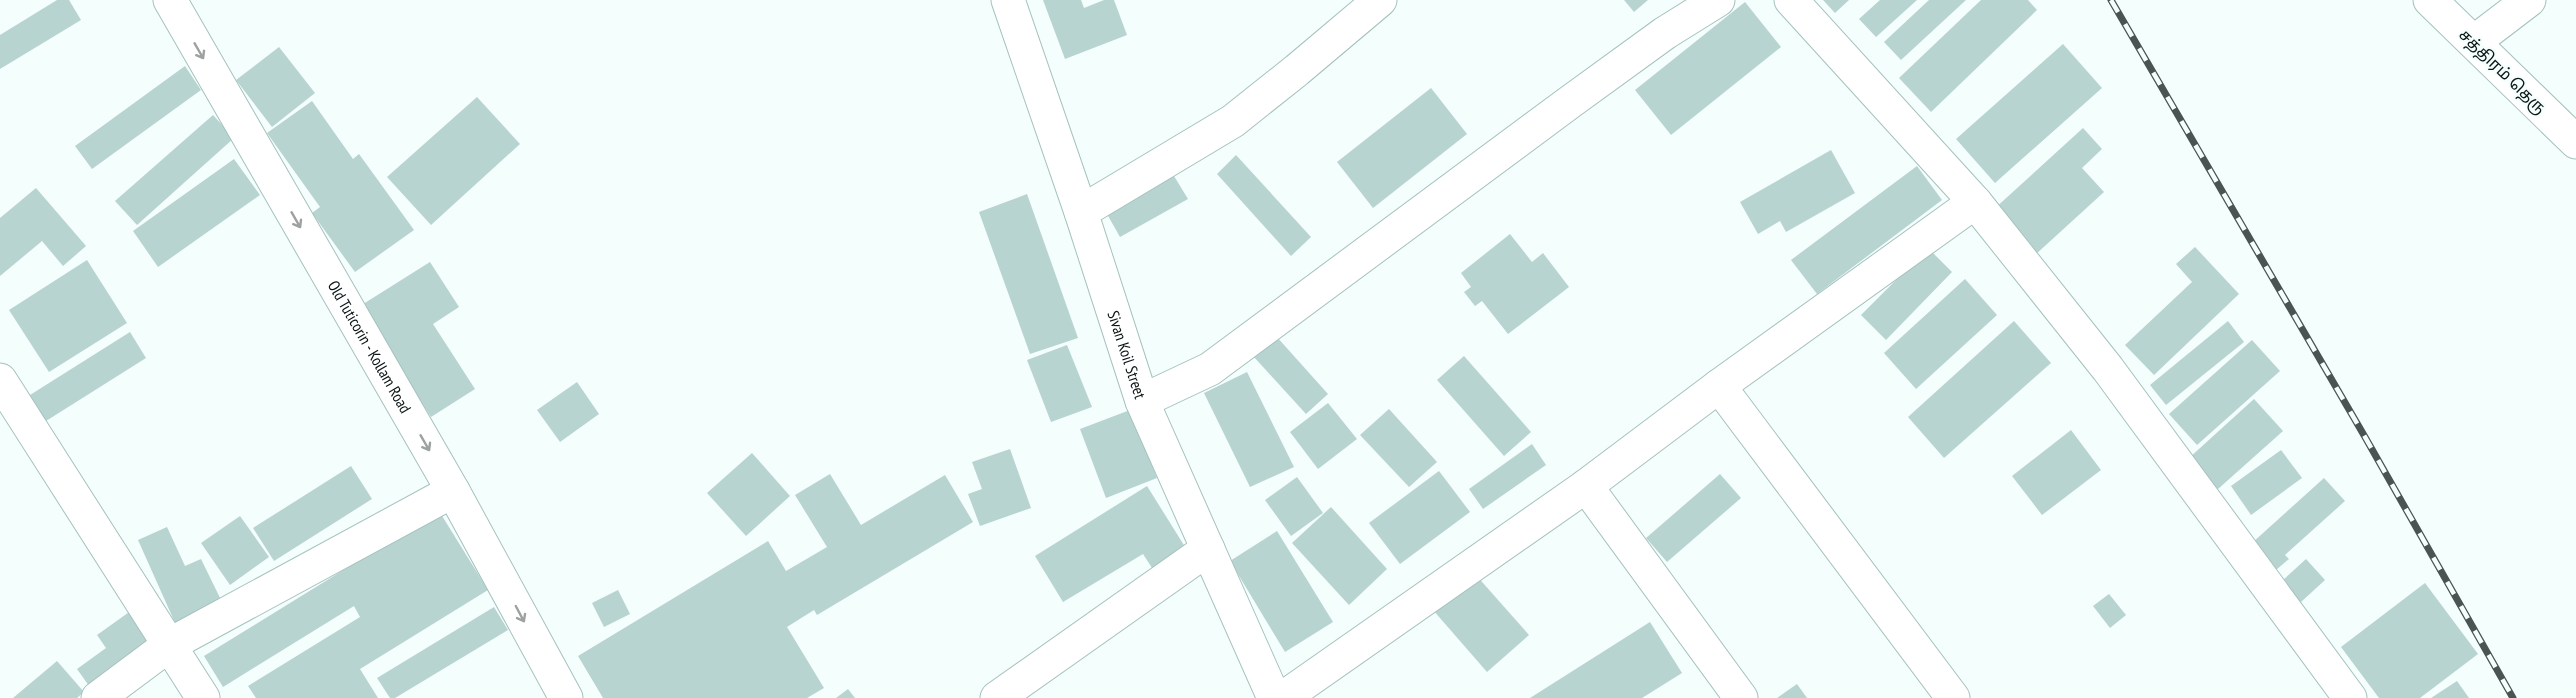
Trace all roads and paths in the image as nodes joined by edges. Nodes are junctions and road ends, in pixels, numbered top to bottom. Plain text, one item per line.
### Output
1 (170, 0) edge
2 (1008, 0) edge
3 (1380, 0) edge
4 (1718, 0) edge
5 (1791, 0) edge
6 (2430, 0) edge
7 (2529, 0) edge
8 (2474, 42) junction
9 (2576, 142) edge
10 (1975, 202) junction
11 (1081, 212) junction
12 (0, 380) edge
13 (1719, 386) junction
14 (1142, 401) junction
15 (1586, 486) junction
16 (453, 490) junction
17 (1208, 549) junction
18 (169, 645) junction
19 (98, 698) edge
20 (203, 698) edge
21 (566, 698) edge
22 (997, 698) edge
23 (1275, 698) edge
24 (1283, 698) edge
25 (1741, 698) edge
26 (1953, 698) edge
27 (2350, 698) edge

1 -> 16 street, Old Tuticorin - Kollam Road
2 - 11 street, Sivan Koil Street
3 - 11 street
4 - 14 street
5 - 10 street
6 - 8 street, சத்திரம் தெரு
7 - 8 street
8 - 9 street, சத்திரம் தெரு
10 - 13 street
10 - 27 street
11 - 14 street, Sivan Koil Street
12 - 18 street
13 - 15 street
13 - 26 street
14 - 17 street, Sivan Koil Street
15 - 24 street
15 - 25 street
16 - 18 street
16 -> 21 street, Old Tuticorin - Kollam Road
17 - 22 street
17 - 23 street, Sivan Koil Street
18 - 19 street
18 - 20 street

